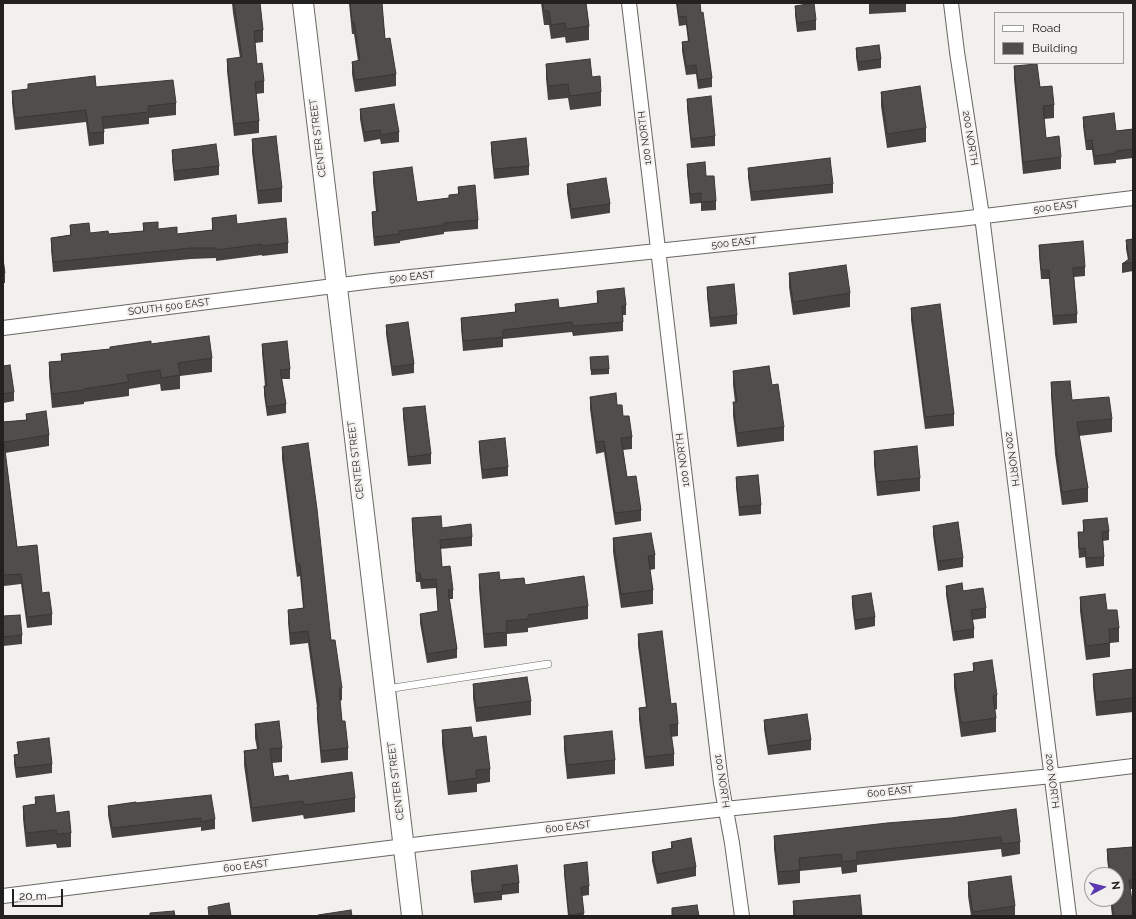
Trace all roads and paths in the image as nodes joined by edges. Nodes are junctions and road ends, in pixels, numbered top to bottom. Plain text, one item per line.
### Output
1 (303, 3) edge
2 (629, 3) edge
3 (951, 3) edge
4 (1133, 198) edge
5 (982, 216) junction
6 (658, 251) junction
7 (336, 286) junction
8 (3, 328) edge
9 (548, 664) dead end
10 (385, 689) junction
11 (1133, 766) edge
12 (1052, 776) junction
13 (726, 809) junction
14 (404, 846) junction
15 (3, 896) edge
16 (412, 916) edge
17 (742, 916) edge
18 (1069, 916) edge

1 - 7 street, CENTER STREET
2 - 6 street, 100 NORTH
3 - 5 street, 200 NORTH
4 - 5 street, 500 EAST
5 - 6 street, 500 EAST
5 - 12 street, 200 NORTH
6 - 7 street, 500 EAST
6 - 13 street, 100 NORTH
7 - 8 street, SOUTH 500 EAST
7 - 10 street, CENTER STREET
9 - 10 lane
10 - 14 street, CENTER STREET
11 - 12 street, 600 EAST
12 - 13 street, 600 EAST
12 - 18 street, 200 NORTH
13 - 14 street, 600 EAST
13 - 17 street, 100 NORTH
14 - 15 street, 600 EAST
14 - 16 street, CENTER STREET

